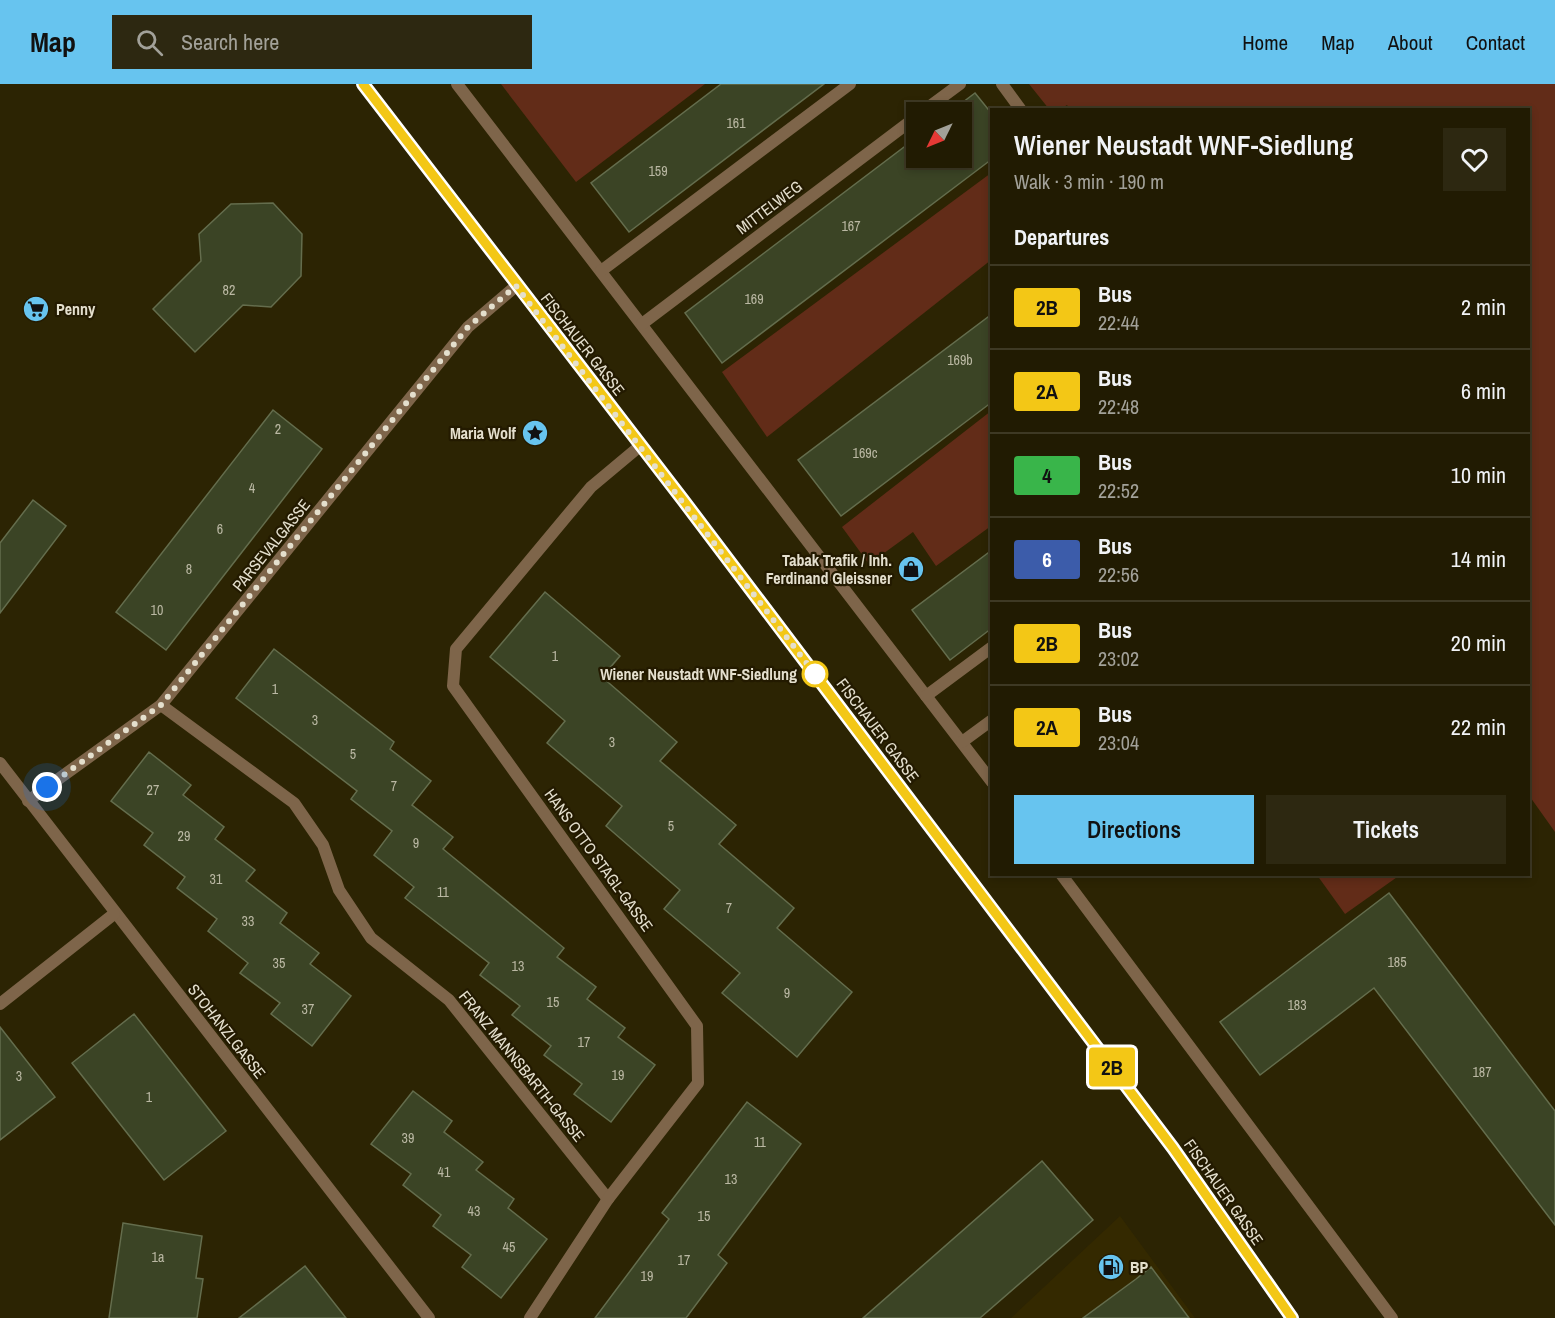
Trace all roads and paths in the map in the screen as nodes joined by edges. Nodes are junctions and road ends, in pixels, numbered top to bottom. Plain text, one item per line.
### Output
1 (363, 84) edge
2 (457, 84) edge
3 (850, 84) edge
4 (960, 84) edge
5 (1002, 84) edge
6 (936, 102) edge
7 (1020, 108) edge
8 (906, 125) edge
9 (601, 271) junction
10 (516, 286) junction
11 (642, 324) junction
12 (640, 446) junction
13 (990, 648) edge
14 (926, 696) junction
15 (161, 705) junction
16 (990, 721) edge
17 (962, 742) junction
18 (0, 763) edge
19 (990, 779) edge
20 (28, 801) junction
21 (1062, 876) edge
22 (114, 914) junction
23 (0, 1004) edge
24 (608, 1199) junction
25 (429, 1318) edge
26 (530, 1318) edge
27 (1292, 1318) edge
28 (1392, 1318) edge

1 - 10 main road, FISCHAUER GASSE
2 - 9 street
3 - 9 street
4 - 6 street
5 - 7 street
8 - 11 street, MITTELWEG
9 - 11 street
10 - 12 main road, FISCHAUER GASSE
10 - 15 street, PARSEVALGASSE
11 - 14 street
12 - 24 street, HANS OTTO STAGL-GASSE
12 - 27 main road, FISCHAUER GASSE
13 - 14 street
14 - 17 street
15 - 20 street, PARSEVALGASSE
15 - 24 street, FRANZ MANNSBARTH-GASSE
16 - 17 street
17 - 19 street
18 - 20 street, STOHANZLGASSE
20 - 22 street, STOHANZLGASSE
21 - 28 street
22 - 23 street
22 - 25 street, STOHANZLGASSE
24 - 26 street, HANS OTTO STAGL-GASSE

